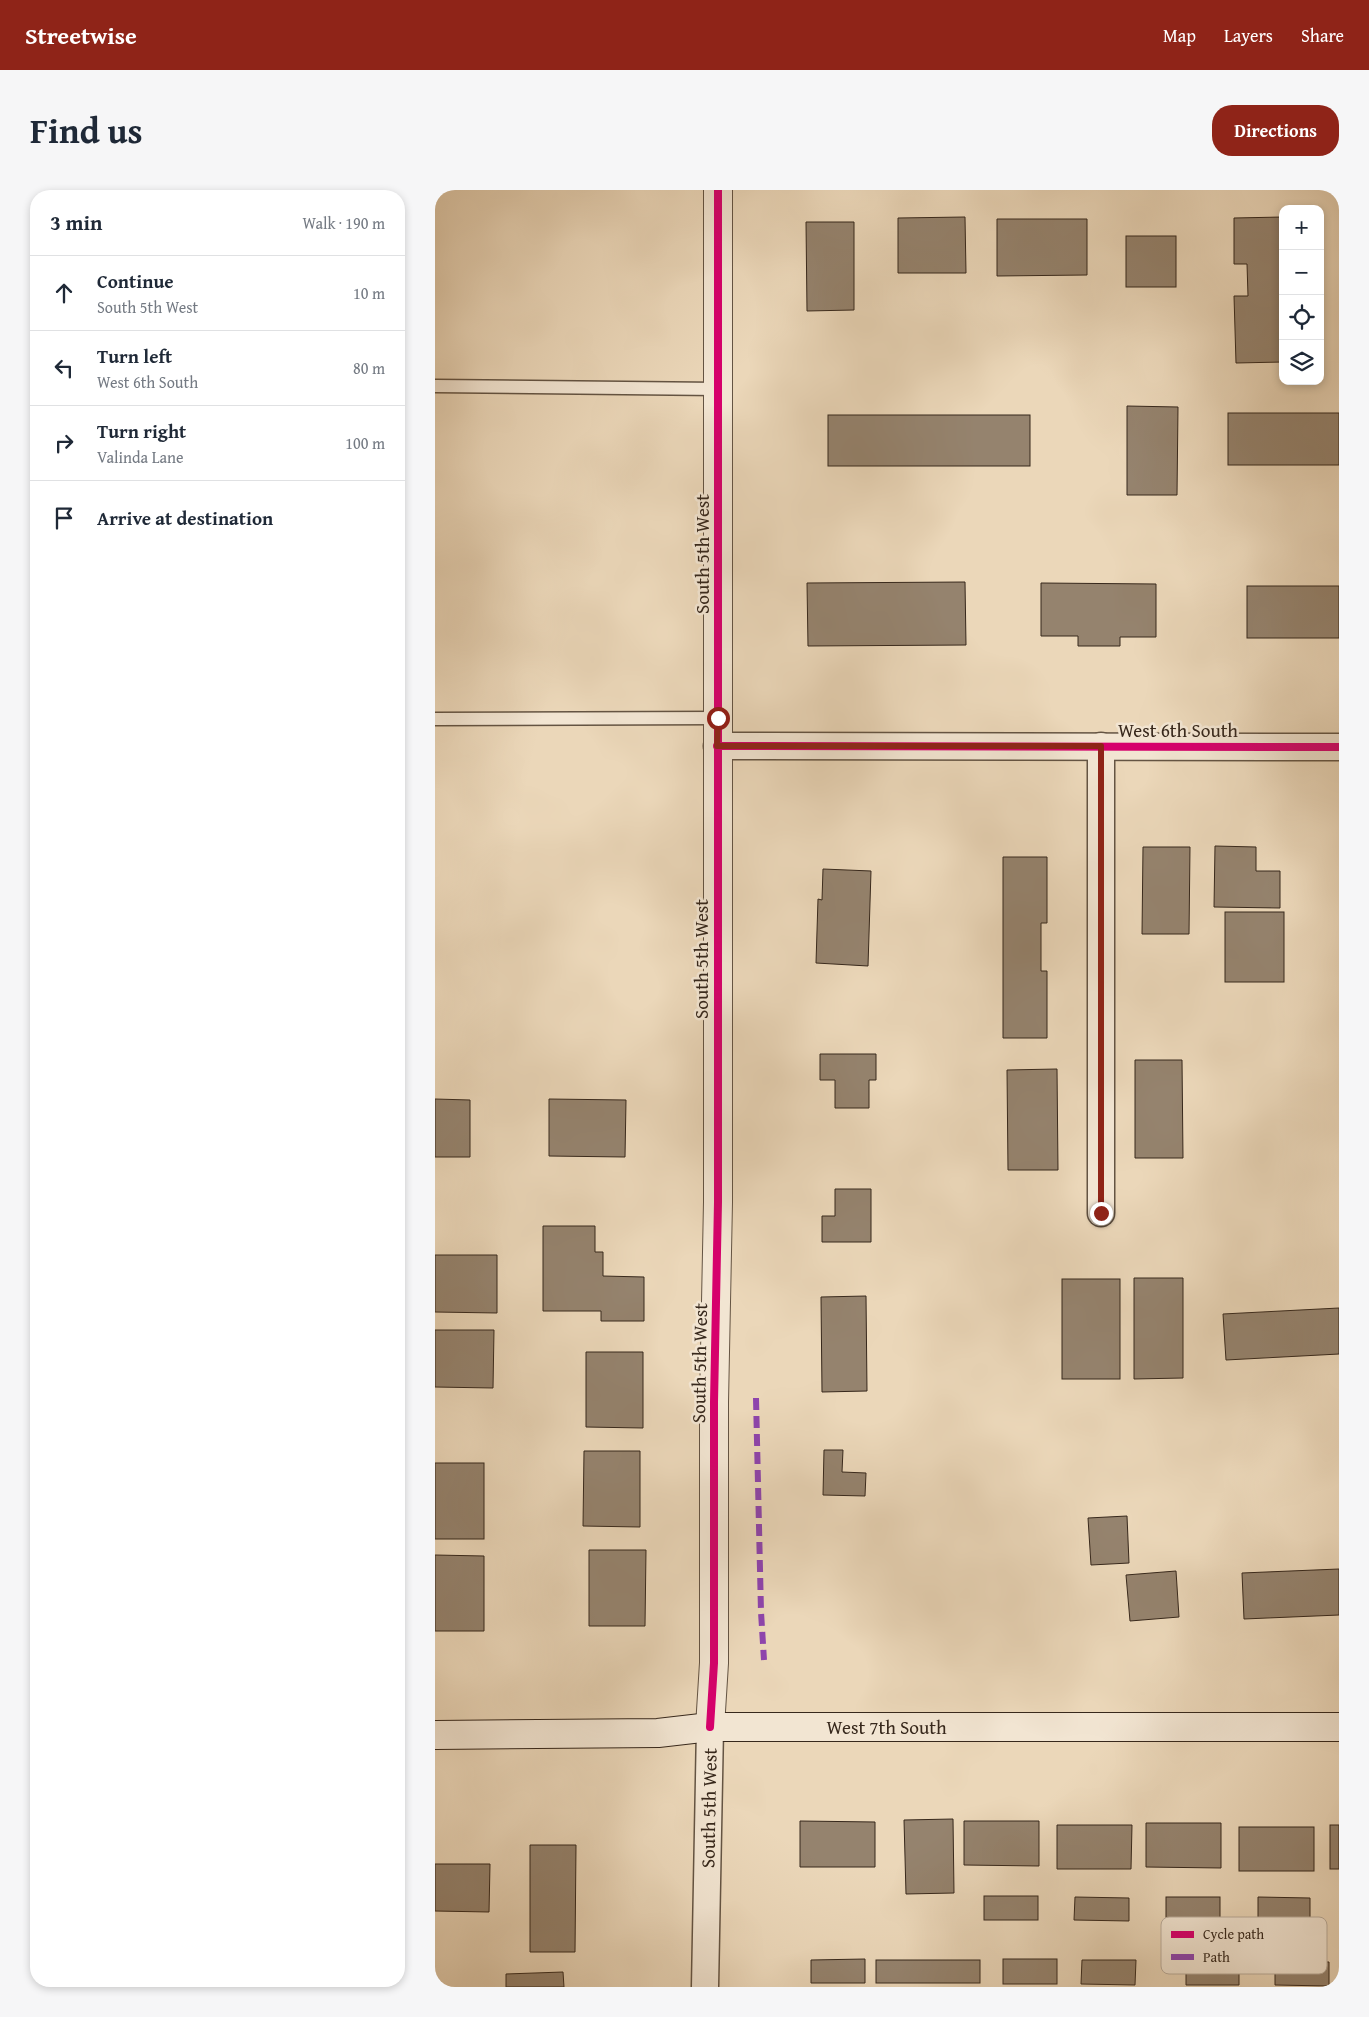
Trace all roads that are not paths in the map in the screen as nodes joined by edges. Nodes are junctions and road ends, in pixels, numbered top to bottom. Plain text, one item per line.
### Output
1 (718, 190) edge
2 (435, 386) edge
3 (718, 389) junction
4 (718, 718) junction
5 (435, 719) edge
6 (717, 746) junction
7 (1101, 746) junction
8 (1339, 747) edge
9 (1101, 1213) dead end
10 (709, 1727) junction
11 (1339, 1727) edge
12 (435, 1735) edge
13 (705, 1987) edge

1 - 3 street, South 5th West
2 - 3 lane
3 - 4 street, South 5th West
4 - 5 lane
4 - 6 street, South 5th West
6 - 7 street, West 6th South
6 - 10 street, South 5th West
7 - 8 street, West 6th South
7 - 9 street
10 - 11 street, West 7th South
10 - 12 street, West 7th South
10 - 13 street, South 5th West

